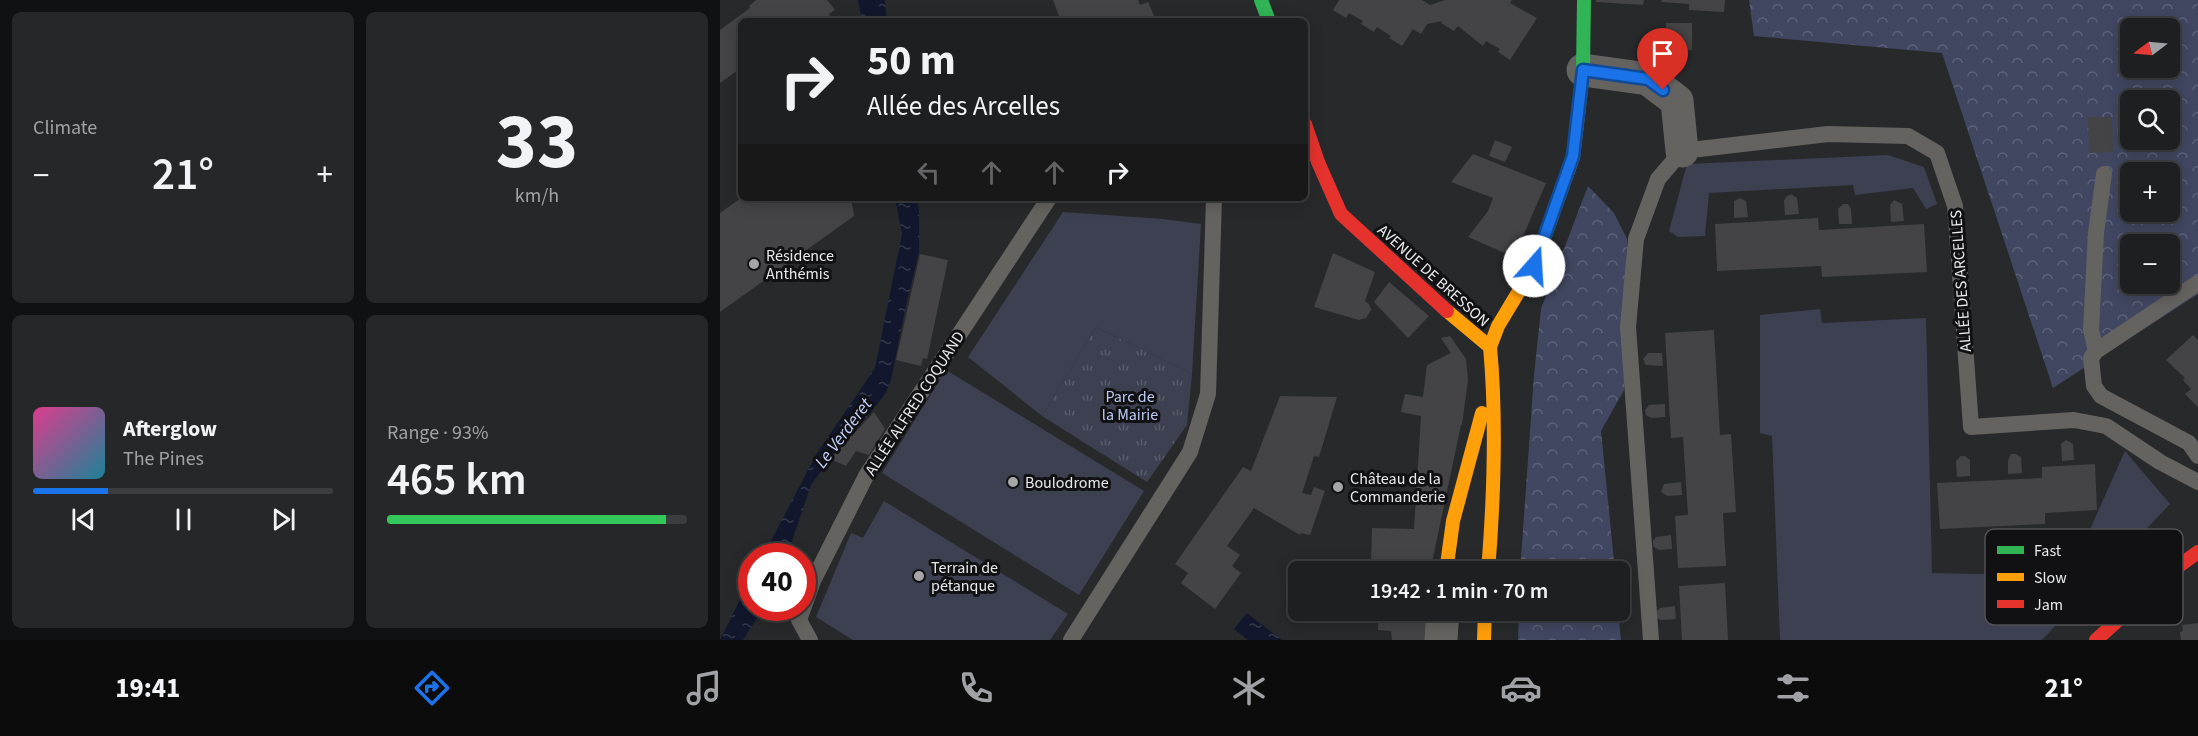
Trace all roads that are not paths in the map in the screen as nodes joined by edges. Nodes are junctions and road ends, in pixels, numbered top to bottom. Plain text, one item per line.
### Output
1 (1584, 0) edge
2 (1583, 70) junction
3 (1308, 133) edge
4 (1682, 151) junction
5 (2104, 174) dead end
6 (1047, 201) edge
7 (1214, 201) edge
8 (2198, 283) edge
9 (1490, 346) junction
10 (2096, 351) junction
11 (1494, 390) junction
12 (2198, 456) edge
13 (2198, 482) edge
14 (2198, 552) edge
15 (1448, 561) edge
16 (1489, 561) edge
17 (2183, 563) edge
18 (1442, 621) edge
19 (1485, 621) edge
20 (2113, 625) edge
21 (810, 640) edge
22 (1071, 640) edge
23 (1441, 640) edge
24 (1484, 640) edge
25 (1651, 640) edge
26 (2096, 640) edge

1 - 2 street
2 - 4 street
2 - 9 street
3 - 9 street, AVENUE DE BRESSON
4 - 13 lane, ALLÉE DES ARCELLES
4 - 25 lane
5 - 10 lane
6 - 21 lane, ALLÉE ALFRED COQUAND
7 - 22 lane
8 - 10 lane
9 - 11 street, AVENUE DE BRESSON
10 - 12 lane
11 - 15 street
11 - 16 street, AVENUE DE BRESSON
14 - 17 street
18 - 23 street
19 - 24 street
20 - 26 street

